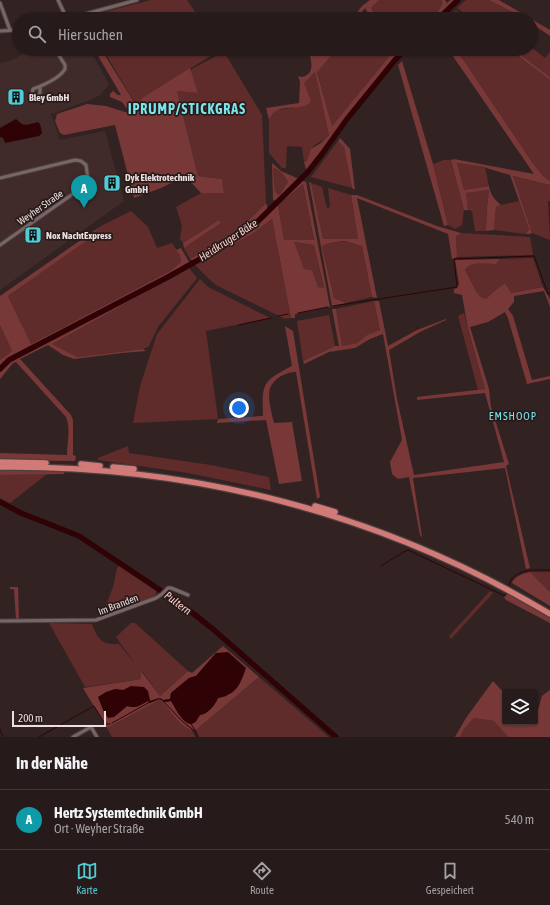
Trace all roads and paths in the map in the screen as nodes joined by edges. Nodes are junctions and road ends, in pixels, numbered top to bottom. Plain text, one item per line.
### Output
1 (58, 0) edge
2 (137, 0) edge
3 (0, 3) edge
4 (64, 12) edge
5 (93, 12) edge
6 (10, 30) joint
7 (0, 31) edge
8 (59, 56) edge
9 (40, 88) dead end
10 (0, 178) edge
11 (0, 244) edge
12 (0, 462) edge
13 (0, 467) edge
14 (504, 586) junction
15 (512, 590) junction
16 (188, 595) dead end
17 (550, 610) edge
18 (550, 614) edge
19 (0, 620) edge
20 (73, 737) edge
21 (97, 737) edge

1 - 4 street
2 - 5 street
3 - 6 street
6 - 7 street
8 - 9 street
10 - 11 street, Weyher Straße
12 - 14 highway
13 - 14 highway
14 - 15 highway
15 - 17 highway
15 - 18 highway
16 - 19 street, Im Branden
20 - 21 street

